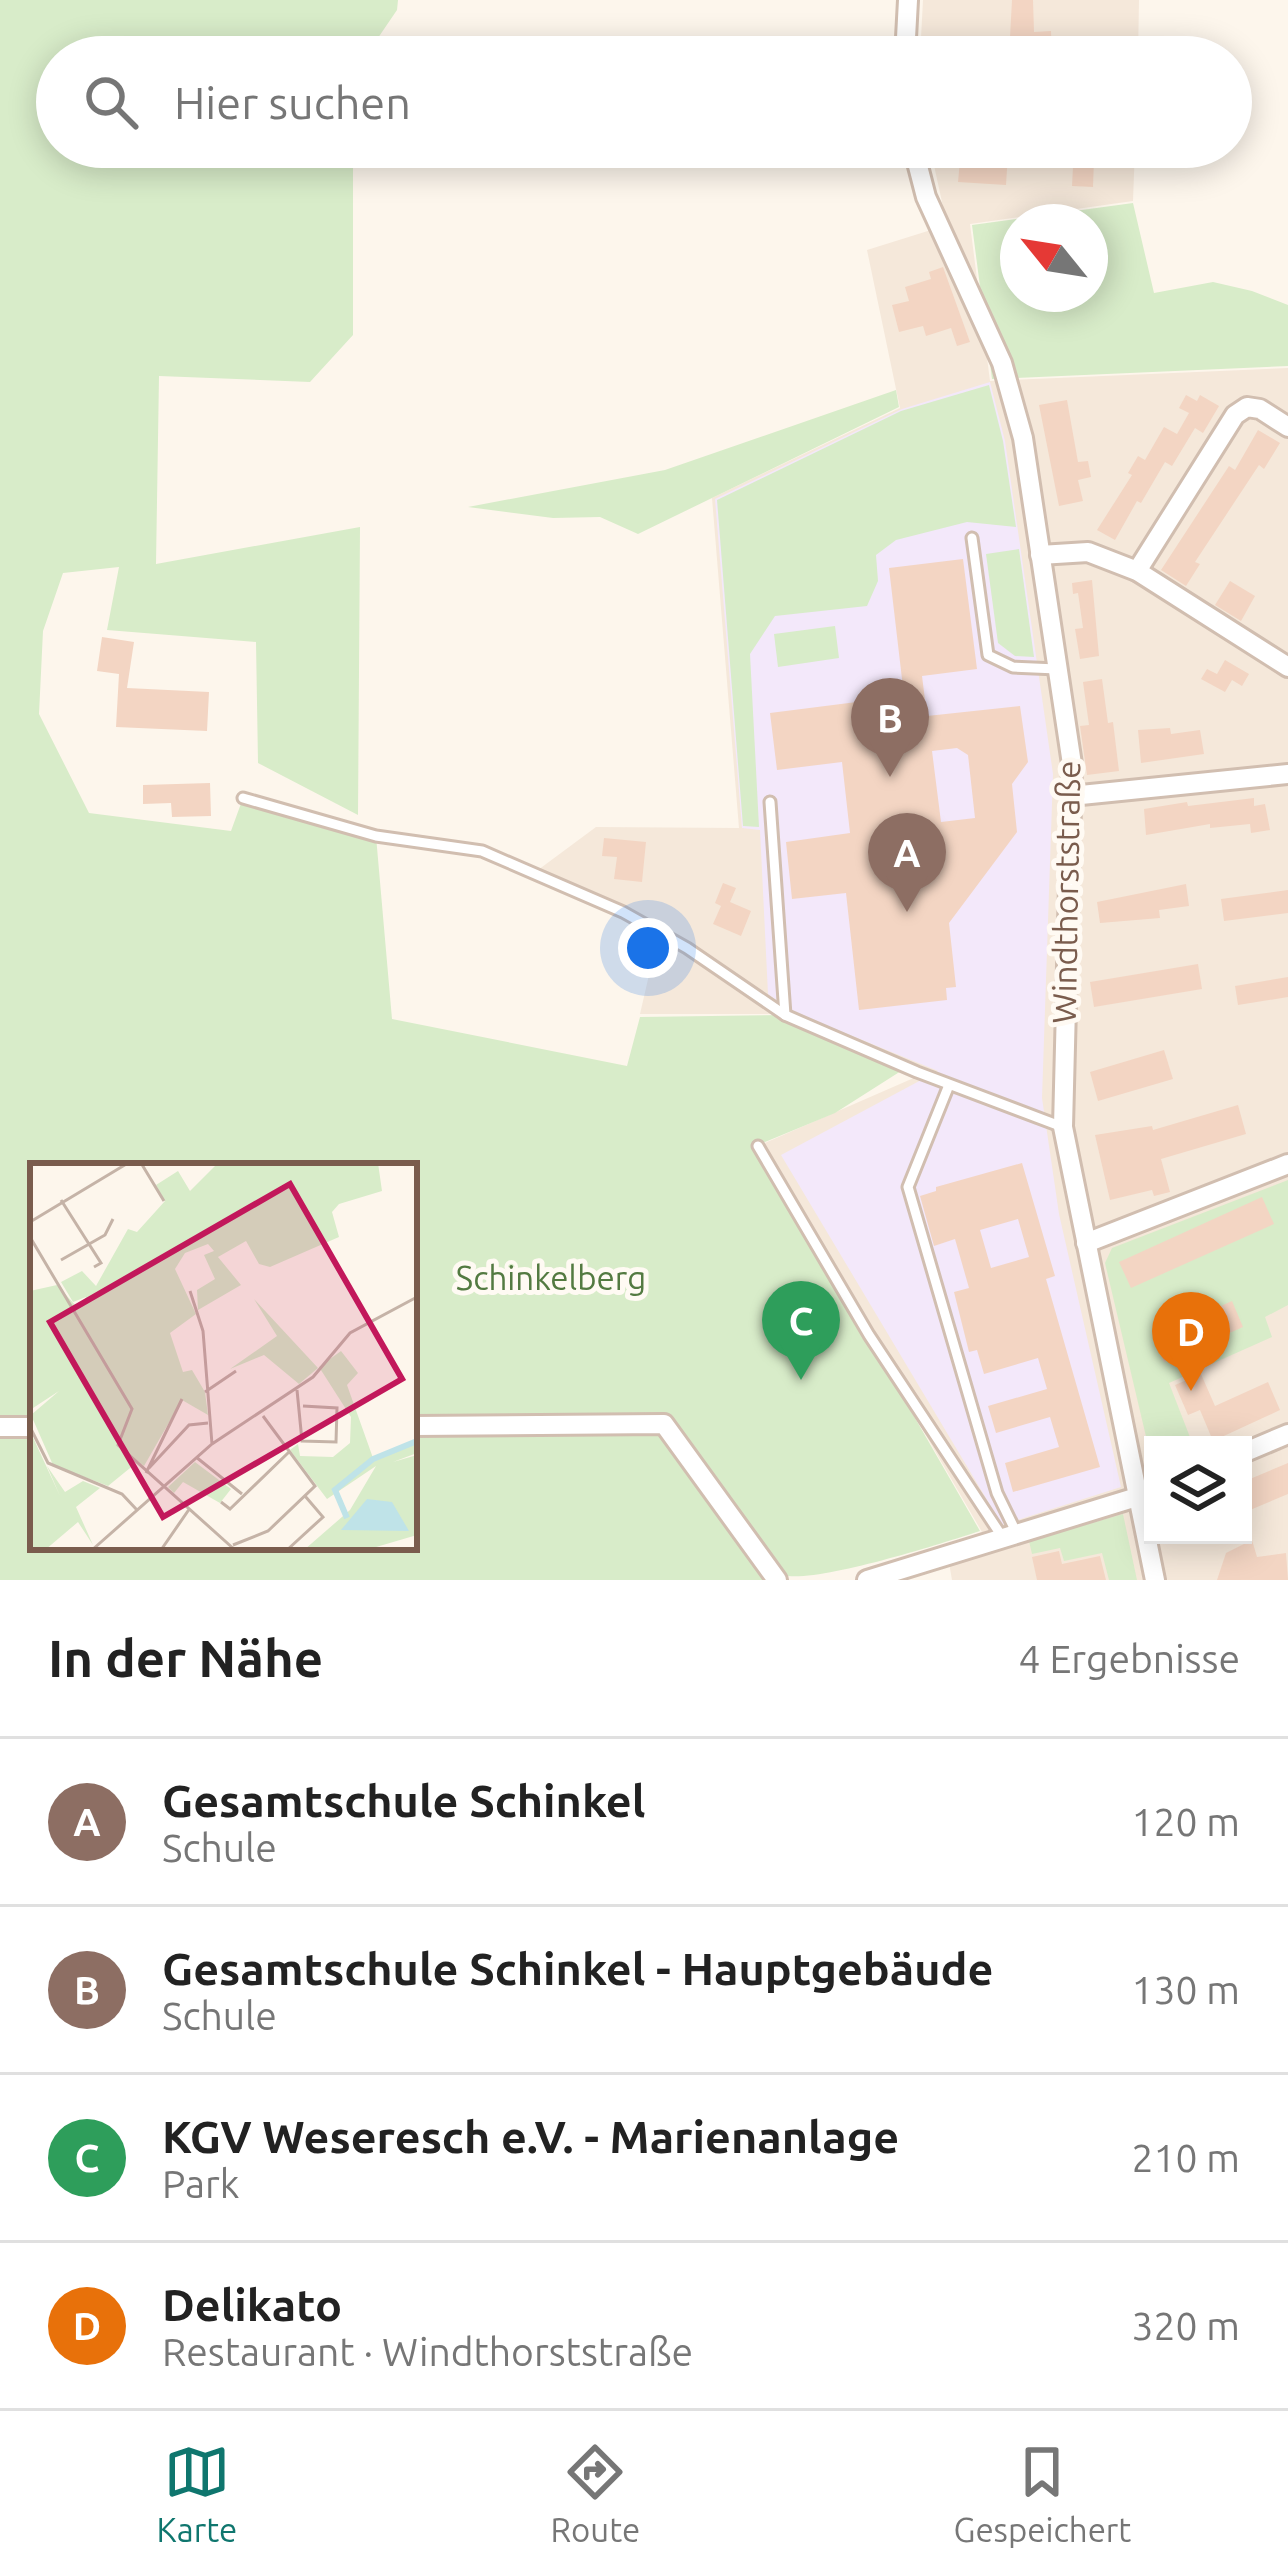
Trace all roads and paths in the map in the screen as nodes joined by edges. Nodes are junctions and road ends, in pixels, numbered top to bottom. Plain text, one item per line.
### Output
1 (908, 0) edge
2 (906, 36) edge
3 (918, 168) edge
4 (1288, 427) edge
5 (972, 538) dead end
6 (1040, 555) junction
7 (1137, 571) junction
8 (1288, 667) edge
9 (1057, 669) junction
10 (1288, 774) edge
11 (1072, 796) junction
12 (243, 798) dead end
13 (770, 802) dead end
14 (785, 1015) junction
15 (950, 1085) junction
16 (1063, 1127) junction
17 (758, 1146) dead end
18 (1288, 1164) edge
19 (1086, 1243) junction
20 (417, 1426) edge
21 (1288, 1434) edge
22 (1252, 1449) edge
23 (1144, 1483) edge
24 (1144, 1496) edge
25 (1018, 1536) junction
26 (1152, 1544) edge
27 (777, 1580) edge
28 (867, 1580) edge
29 (1155, 1580) edge

1 - 2 street
3 - 6 street, Windthorststraße
4 - 7 street
5 - 9 lane
6 - 7 street
6 - 9 street, Windthorststraße
7 - 8 street
9 - 11 street, Windthorststraße
10 - 11 street
11 - 16 street, Windthorststraße
12 - 14 lane
13 - 14 lane
14 - 15 lane
15 - 16 lane
15 - 25 lane
16 - 19 street, Windthorststraße
17 - 25 lane
18 - 19 street
19 - 23 street, Windthorststraße
20 - 27 street
21 - 22 street
24 - 25 street
25 - 28 street
26 - 29 street, Windthorststraße

